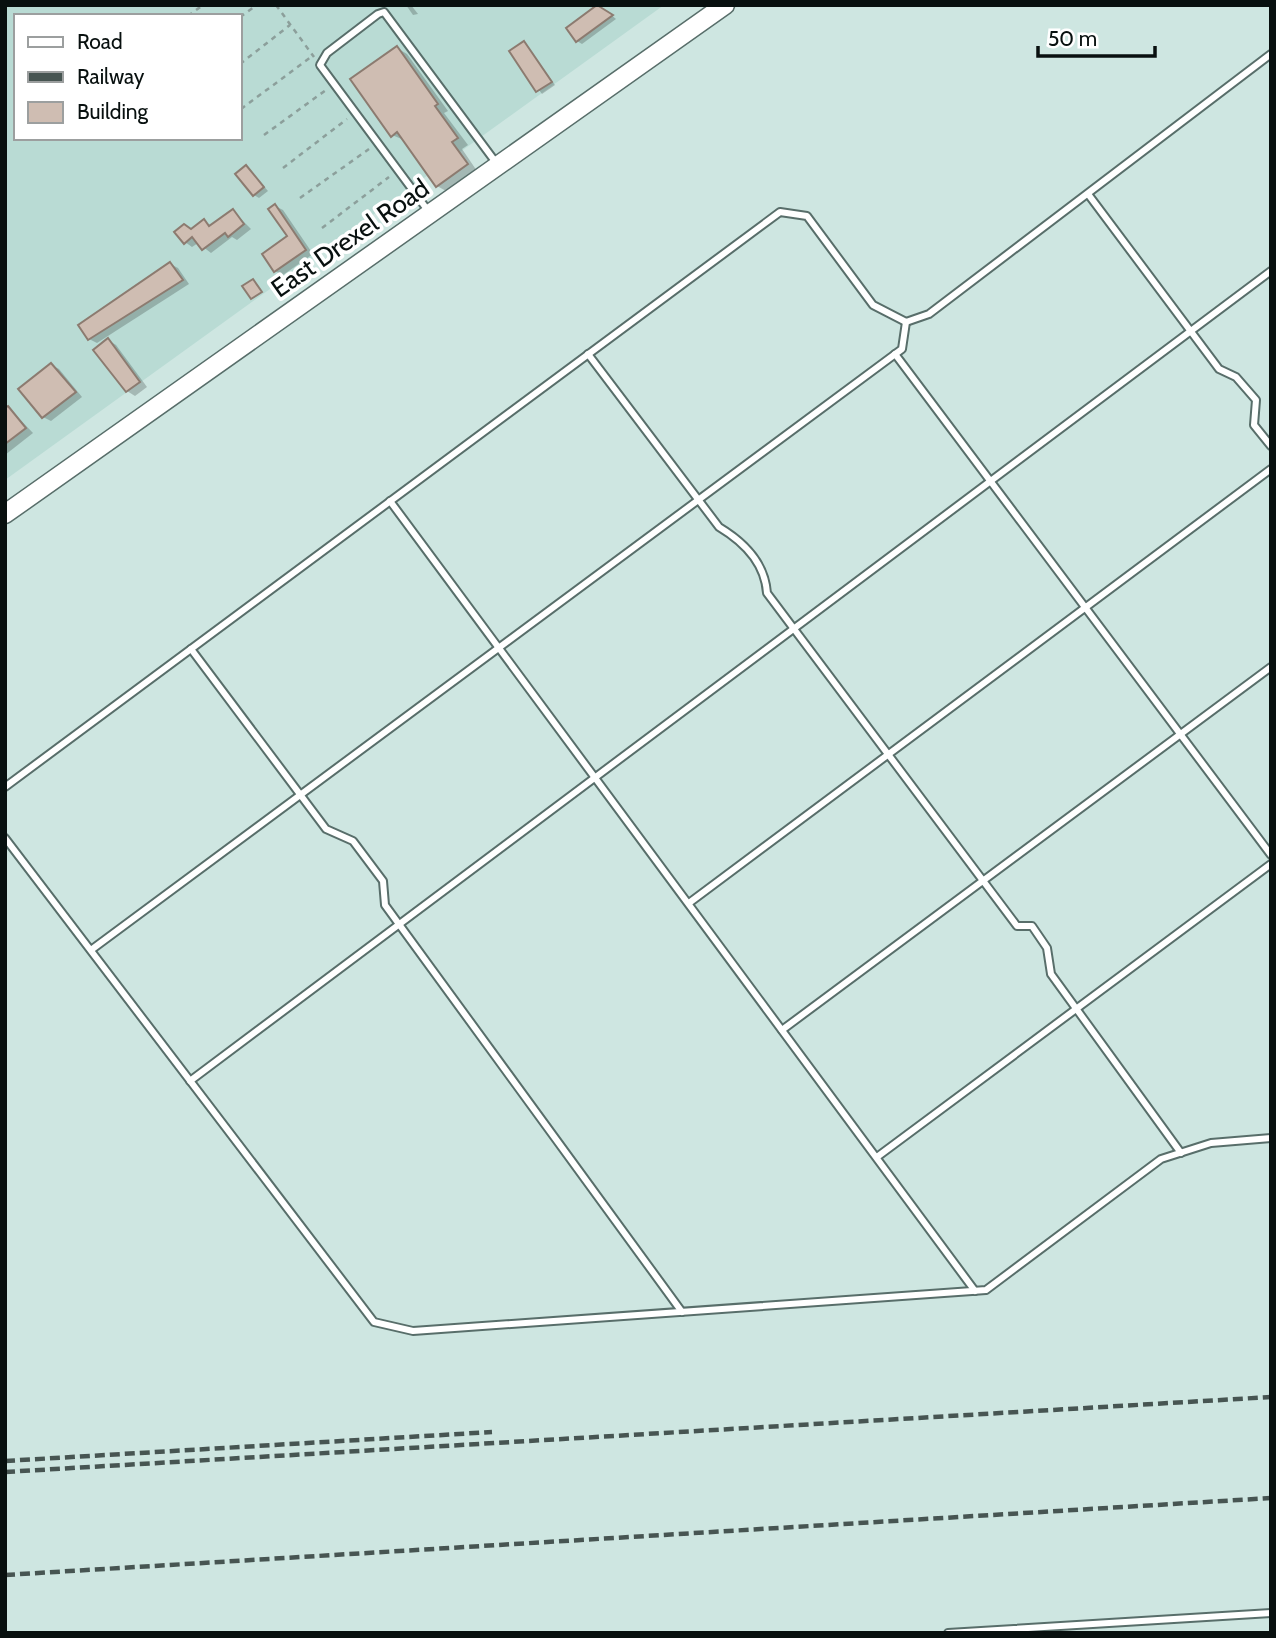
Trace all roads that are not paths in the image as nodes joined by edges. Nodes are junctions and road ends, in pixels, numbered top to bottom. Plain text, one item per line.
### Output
1 (725, 5) edge
2 (1271, 54) edge
3 (498, 166) junction
4 (1088, 194) junction
5 (430, 214) junction
6 (1271, 271) edge
7 (906, 322) junction
8 (1191, 331) junction
9 (588, 354) junction
10 (895, 354) junction
11 (1271, 446) edge
12 (1271, 469) edge
13 (990, 481) junction
14 (698, 500) junction
15 (390, 501) junction
16 (5, 514) edge
17 (1085, 608) junction
18 (794, 628) junction
19 (499, 648) junction
20 (191, 649) junction
21 (1271, 667) edge
22 (1180, 735) junction
23 (888, 754) junction
24 (595, 777) junction
25 (5, 787) edge
26 (301, 795) junction
27 (5, 838) edge
28 (1271, 855) edge
29 (1271, 864) edge
30 (984, 880) junction
31 (689, 903) junction
32 (399, 924) junction
33 (91, 950) junction
34 (1076, 1009) junction
35 (782, 1030) junction
36 (190, 1081) junction
37 (1271, 1138) edge
38 (1181, 1153) junction
39 (877, 1157) junction
40 (975, 1291) junction
41 (682, 1312) junction
42 (1271, 1613) edge
43 (948, 1633) edge

1 - 3 street, East Drexel Road
2 - 4 lane
3 - 5 street, East Drexel Road
3 - 5 lane
4 - 7 lane
4 - 8 lane
5 - 16 street, East Drexel Road
6 - 8 lane
7 - 9 lane
7 - 10 lane
8 - 11 lane
8 - 13 lane
9 - 14 lane
9 - 15 lane
10 - 13 lane
10 - 14 lane
12 - 17 lane
13 - 17 lane
13 - 18 lane
14 - 18 lane
14 - 19 lane
15 - 19 lane
15 - 20 lane
17 - 22 lane
17 - 23 lane
18 - 23 lane
18 - 24 lane
19 - 24 lane
19 - 26 lane
20 - 25 lane
20 - 26 lane
21 - 22 lane
22 - 28 lane
22 - 30 lane
23 - 30 lane
23 - 31 lane
24 - 31 lane
24 - 32 lane
26 - 32 lane
26 - 33 lane
27 - 33 lane
29 - 34 lane
30 - 34 lane
30 - 35 lane
31 - 35 lane
32 - 36 lane
32 - 41 lane
33 - 36 lane
34 - 38 lane
34 - 39 lane
35 - 39 lane
36 - 41 lane
37 - 38 lane
38 - 40 lane
39 - 40 lane
40 - 41 lane
42 - 43 lane

